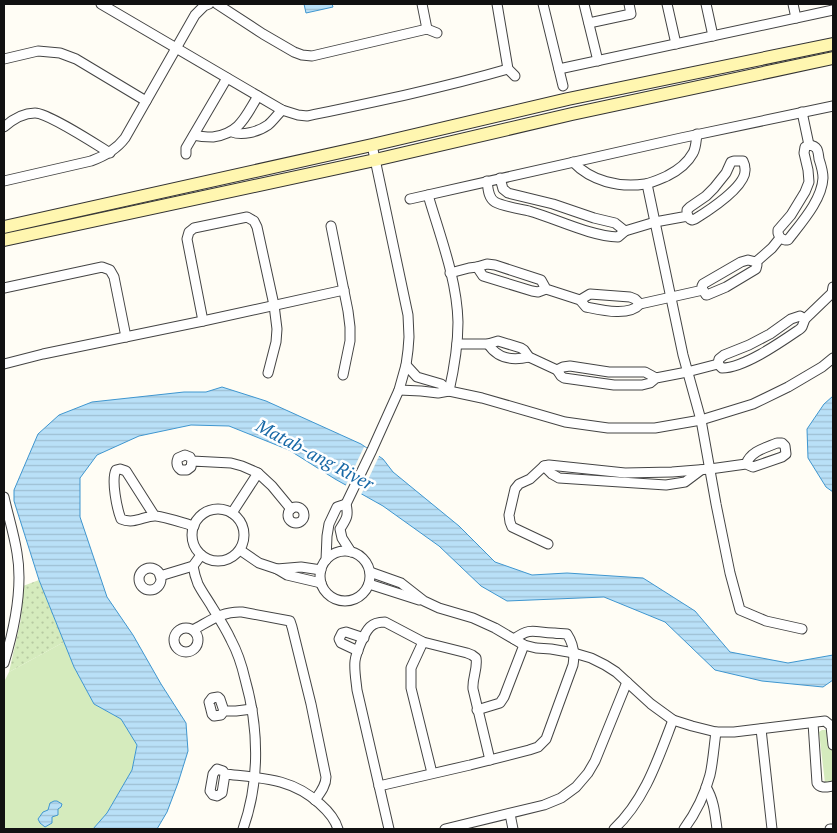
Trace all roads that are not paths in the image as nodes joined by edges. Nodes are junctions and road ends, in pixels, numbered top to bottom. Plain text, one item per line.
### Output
1 (101, 4) edge
2 (209, 4) edge
3 (217, 4) edge
4 (422, 4) edge
5 (497, 4) edge
6 (543, 4) edge
7 (584, 4) edge
8 (629, 4) edge
9 (667, 4) edge
10 (706, 4) edge
11 (793, 4) edge
12 (832, 8) edge
13 (796, 18) junction
14 (589, 23) junction
15 (428, 29) junction
16 (437, 34) dead end
17 (713, 36) junction
18 (676, 44) junction
19 (833, 44) edge
20 (176, 48) junction
21 (833, 58) edge
22 (4, 59) edge
23 (598, 61) junction
24 (559, 69) junction
25 (227, 78) junction
26 (563, 86) dead end
27 (258, 96) junction
28 (146, 101) junction
29 (833, 106) edge
30 (282, 110) junction
31 (802, 112) junction
32 (4, 126) edge
33 (232, 132) junction
34 (697, 134) junction
35 (194, 135) junction
36 (372, 145) junction
37 (809, 145) junction
38 (110, 152) junction
39 (186, 154) dead end
40 (375, 160) junction
41 (573, 162) junction
42 (500, 178) junction
43 (4, 181) edge
44 (487, 181) junction
45 (647, 184) junction
46 (428, 195) junction
47 (410, 199) dead end
48 (688, 216) junction
49 (655, 222) junction
50 (331, 226) dead end
51 (4, 227) edge
52 (625, 231) junction
53 (780, 238) junction
54 (4, 240) edge
55 (756, 262) junction
56 (477, 267) junction
57 (450, 272) junction
58 (4, 288) edge
59 (546, 289) junction
60 (344, 290) junction
61 (703, 290) junction
62 (833, 291) edge
63 (671, 297) junction
64 (580, 300) junction
65 (640, 304) junction
66 (274, 305) junction
67 (805, 319) junction
68 (203, 321) junction
69 (126, 336) junction
70 (457, 344) junction
71 (488, 344) junction
72 (529, 357) junction
73 (833, 358) edge
74 (4, 364) edge
75 (718, 364) junction
76 (406, 365) junction
77 (687, 372) junction
78 (268, 373) dead end
79 (344, 375) dead end
80 (399, 390) junction
81 (449, 391) junction
82 (701, 420) junction
83 (192, 462) dead end
84 (746, 464) dead end
85 (706, 469) junction
86 (258, 473) junction
87 (4, 497) edge
88 (346, 504) junction
89 (291, 509) dead end
90 (232, 513) junction
91 (154, 515) junction
92 (6, 518) edge
93 (194, 526) junction
94 (548, 544) dead end
95 (240, 550) junction
96 (351, 552) junction
97 (201, 555) junction
98 (326, 560) junction
99 (193, 566) junction
100 (277, 569) junction
101 (321, 570) junction
102 (370, 572) junction
103 (160, 576) dead end
104 (321, 583) junction
105 (369, 584) junction
106 (424, 601) junction
107 (218, 616) junction
108 (802, 629) dead end
109 (193, 630) dead end
110 (364, 638) junction
111 (514, 639) junction
112 (423, 642) junction
113 (524, 645) junction
114 (358, 651) junction
115 (574, 653) junction
116 (4, 663) edge
117 (627, 682) junction
118 (252, 709) junction
119 (478, 710) junction
120 (224, 711) dead end
121 (673, 720) junction
122 (813, 723) junction
123 (761, 729) junction
124 (716, 732) junction
125 (833, 745) edge
126 (490, 760) junction
127 (432, 773) junction
128 (226, 774) dead end
129 (254, 777) junction
130 (380, 786) junction
131 (833, 786) edge
132 (706, 787) junction
133 (315, 800) junction
134 (510, 814) junction
135 (243, 829) edge
136 (338, 829) edge
137 (389, 829) edge
138 (449, 829) edge
139 (513, 829) edge
140 (614, 829) edge
141 (684, 829) edge
142 (717, 829) edge
143 (772, 829) edge

1 - 20 street
2 - 20 street
3 - 15 street
4 - 15 street
5 - 30 street
6 - 24 street
7 - 14 street
8 - 14 street
9 - 18 street
10 - 17 street
11 - 13 street
12 - 13 street
13 - 17 street
14 - 23 street
15 - 16 street
17 - 18 street
18 - 23 street
19 - 36 street
20 - 25 street
20 - 28 street
21 - 40 street
22 - 28 street
23 - 24 street
24 - 26 street
25 - 27 street
25 - 35 street
27 - 30 street
27 - 33 street
28 - 38 street
29 - 31 street
30 - 33 street
31 - 34 street
31 - 37 street
32 - 38 street
33 - 35 street
34 - 41 street
34 - 45 street
35 - 39 street
36 - 40 street
36 - 51 street
37 - 53 street
37 - 53 street
38 - 43 street
40 - 54 street
40 - 76 street
41 - 42 street
41 - 45 street
42 - 44 street
42 - 52 street
44 - 46 street
44 - 52 street
45 - 49 street
46 - 47 street
46 - 57 street
48 - 48 street
48 - 49 street
49 - 52 street
49 - 63 street
50 - 60 street
53 - 55 street
55 - 61 street
55 - 61 street
56 - 57 street
56 - 59 street
56 - 59 street
57 - 70 street
58 - 69 street
59 - 64 street
60 - 66 street
60 - 79 street
61 - 63 street
62 - 67 street
63 - 65 street
63 - 77 street
64 - 65 street
64 - 65 street
66 - 68 street
66 - 68 street
66 - 78 street
67 - 75 street
67 - 75 street
68 - 69 street
69 - 74 street
70 - 71 street
70 - 81 street
71 - 72 street
71 - 72 street
72 - 77 street
73 - 82 street
75 - 77 street
76 - 80 street
76 - 81 street
77 - 82 street
80 - 81 street
80 - 88 street
81 - 82 street
82 - 85 street
83 - 86 street
84 - 85 street
85 - 94 street
85 - 108 street
86 - 89 street
86 - 90 street
87 - 92 street
88 - 96 street
88 - 98 street
90 - 93 street
90 - 95 street
91 - 91 street
91 - 93 street
92 - 116 street
93 - 97 street
95 - 97 street
95 - 100 street
96 - 98 street
96 - 102 street
97 - 99 street
98 - 101 street
99 - 103 street
99 - 107 street
100 - 101 street
100 - 104 street
101 - 104 street
102 - 105 street
102 - 106 street
104 - 105 street
105 - 106 street
106 - 111 street
107 - 109 street
107 - 118 street
107 - 133 street
110 - 112 street
110 - 114 street
110 - 114 street
111 - 113 street
111 - 115 street
112 - 119 street
112 - 127 street
113 - 115 street
113 - 119 street
114 - 130 street
115 - 117 street
115 - 126 street
117 - 121 street
117 - 134 street
118 - 120 street
118 - 129 street
119 - 126 street
121 - 124 street
121 - 140 street
122 - 123 street
122 - 125 street
122 - 131 street
123 - 124 street
123 - 143 street
124 - 132 street
126 - 127 street
127 - 130 street
128 - 129 street
129 - 133 street
129 - 135 street
130 - 137 street
132 - 141 street
132 - 142 street
133 - 136 street
134 - 138 street
134 - 139 street

